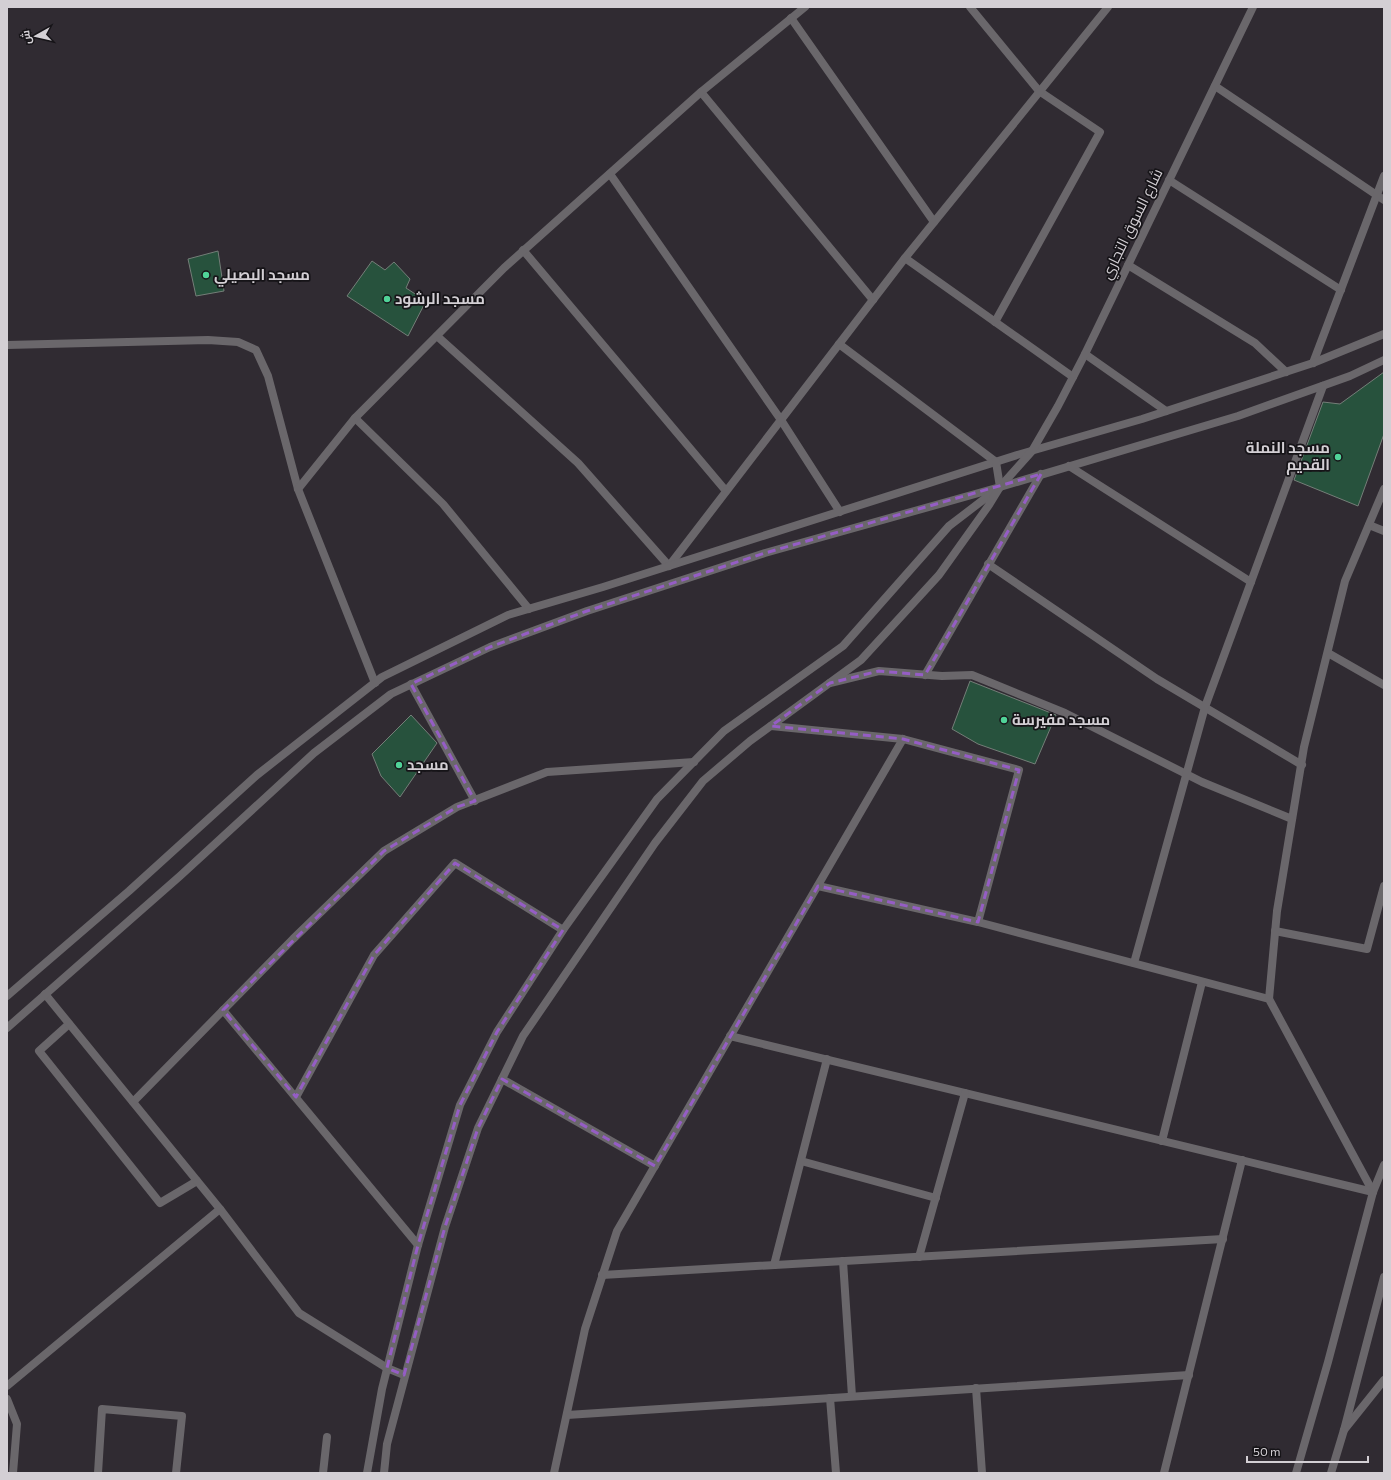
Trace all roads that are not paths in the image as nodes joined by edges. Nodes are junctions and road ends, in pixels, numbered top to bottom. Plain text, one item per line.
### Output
1 (805, 7) edge
2 (970, 7) edge
3 (1108, 7) edge
4 (1253, 7) edge
5 (791, 18) junction
6 (1215, 86) junction
7 (1038, 91) junction
8 (701, 92) junction
9 (610, 174) junction
10 (1384, 176) edge
11 (1169, 180) junction
12 (1377, 195) junction
13 (1384, 200) edge
14 (934, 222) junction
15 (523, 250) junction
16 (905, 258) junction
17 (1128, 265) junction
18 (1341, 290) junction
19 (873, 300) junction
20 (995, 322) junction
21 (1384, 334) edge
22 (437, 336) junction
23 (839, 344) junction
24 (7, 345) edge
25 (1085, 354) junction
26 (1384, 360) edge
27 (1313, 363) junction
28 (1286, 372) junction
29 (1073, 377) junction
30 (1323, 386) junction
31 (1166, 411) junction
32 (355, 418) junction
33 (781, 420) junction
34 (1032, 451) junction
35 (996, 462) junction
36 (1069, 466) junction
37 (1041, 474) junction
38 (1000, 487) junction
39 (298, 489) junction
40 (1384, 489) edge
41 (726, 491) junction
42 (840, 512) junction
43 (1369, 525) junction
44 (1384, 531) edge
45 (988, 564) junction
46 (669, 566) junction
47 (1251, 582) junction
48 (529, 609) junction
49 (1328, 653) junction
50 (925, 674) junction
51 (374, 683) junction
52 (830, 683) junction
53 (411, 684) junction
54 (1384, 684) edge
55 (1205, 707) junction
56 (770, 726) junction
57 (903, 739) junction
58 (694, 762) junction
59 (1302, 765) junction
60 (1187, 774) junction
61 (475, 801) junction
62 (1292, 819) junction
63 (818, 886) junction
64 (1384, 886) edge
65 (978, 922) junction
66 (563, 930) junction
67 (1275, 931) junction
68 (1134, 963) junction
69 (1202, 982) junction
70 (45, 994) junction
71 (7, 996) edge
72 (1269, 999) junction
73 (223, 1010) junction
74 (69, 1024) junction
75 (7, 1028) edge
76 (730, 1036) junction
77 (827, 1059) junction
78 (502, 1079) junction
79 (965, 1093) junction
80 (296, 1097) junction
81 (133, 1102) junction
82 (1162, 1141) junction
83 (1242, 1160) junction
84 (801, 1161) junction
85 (1384, 1165) edge
86 (655, 1166) junction
87 (197, 1181) junction
88 (1373, 1192) junction
89 (936, 1198) junction
90 (220, 1209) junction
91 (1223, 1239) junction
92 (418, 1245) junction
93 (919, 1257) junction
94 (843, 1261) junction
95 (774, 1265) junction
96 (602, 1275) junction
97 (1384, 1277) edge
98 (387, 1368) junction
99 (404, 1375) junction
100 (1189, 1375) junction
101 (1384, 1380) edge
102 (7, 1386) edge
103 (976, 1388) junction
104 (852, 1396) junction
105 (830, 1398) junction
106 (7, 1399) edge
107 (567, 1415) junction
108 (1344, 1430) junction
109 (326, 1437) dead end
110 (13, 1473) edge
111 (98, 1473) edge
112 (176, 1473) edge
113 (323, 1473) edge
114 (367, 1473) edge
115 (384, 1473) edge
116 (554, 1473) edge
117 (836, 1473) edge
118 (982, 1473) edge
119 (1164, 1473) edge
120 (1296, 1473) edge
121 (1331, 1473) edge

1 - 5 street
2 - 7 street
3 - 7 street
4 - 6 street, شارع السوق التجاري
5 - 8 street
5 - 14 street
6 - 11 street, شارع السوق التجاري
6 - 12 street
7 - 14 street
7 - 20 street
8 - 9 street
8 - 19 street
9 - 15 street
9 - 33 street
10 - 12 street
11 - 17 street, شارع السوق التجاري
11 - 18 street
12 - 13 street
12 - 18 street
14 - 16 street
15 - 22 street
15 - 41 street
16 - 19 street
16 - 20 street
17 - 25 street, شارع السوق التجاري
17 - 28 street
18 - 27 street
19 - 23 street
20 - 29 street
21 - 27 street
22 - 32 street
22 - 46 street
23 - 33 street
23 - 35 street
24 - 39 street
25 - 29 street, شارع السوق التجاري
25 - 31 street
26 - 30 street
27 - 28 street
28 - 31 street
29 - 34 street, شارع السوق التجاري
30 - 36 street
30 - 47 street
31 - 34 street
32 - 39 street
32 - 48 street
33 - 41 street
33 - 42 street
34 - 35 street
34 - 38 street, شارع السوق التجاري
35 - 38 street
35 - 42 street
36 - 37 street
36 - 47 street
37 - 38 street
37 - 45 street
38 - 52 street
38 - 53 street
38 - 58 street
39 - 51 street
40 - 43 street
41 - 46 street
42 - 46 street
43 - 44 street
43 - 49 street
45 - 50 street
45 - 55 street
46 - 48 street
47 - 55 street
48 - 51 street
49 - 54 street
49 - 59 street
50 - 52 street
50 - 60 street
51 - 71 street
52 - 56 street
53 - 61 street
53 - 70 street
55 - 59 street
55 - 60 street
56 - 57 street
56 - 78 street
57 - 63 street
57 - 65 street
58 - 61 street
58 - 66 street
59 - 62 street
60 - 62 street
60 - 68 street
61 - 73 street
62 - 67 street
63 - 65 street
63 - 76 street
64 - 67 street
65 - 68 street
66 - 80 street
66 - 92 street
67 - 72 street
68 - 69 street
69 - 72 street
69 - 82 street
70 - 74 street
70 - 75 street
72 - 88 street
73 - 80 street
73 - 81 street
74 - 81 street
74 - 87 street
76 - 77 street
76 - 86 street
77 - 79 street
77 - 84 street
78 - 86 street
78 - 99 street
79 - 82 street
79 - 89 street
80 - 92 street
81 - 87 street
82 - 83 street
83 - 88 street
83 - 91 street
84 - 89 street
84 - 95 street
85 - 88 street
86 - 96 street
87 - 90 street
88 - 120 street
89 - 93 street
90 - 98 street
90 - 102 street
91 - 93 street
91 - 100 street
92 - 98 street
93 - 94 street
94 - 95 street
94 - 104 street
95 - 96 street
96 - 107 street
97 - 108 street
98 - 99 street
98 - 114 street
99 - 115 street
100 - 103 street
100 - 119 street
101 - 108 street
103 - 104 street
103 - 118 street
104 - 105 street
105 - 107 street
105 - 117 street
106 - 110 street
107 - 116 street
108 - 121 street
109 - 113 street
111 - 112 street

